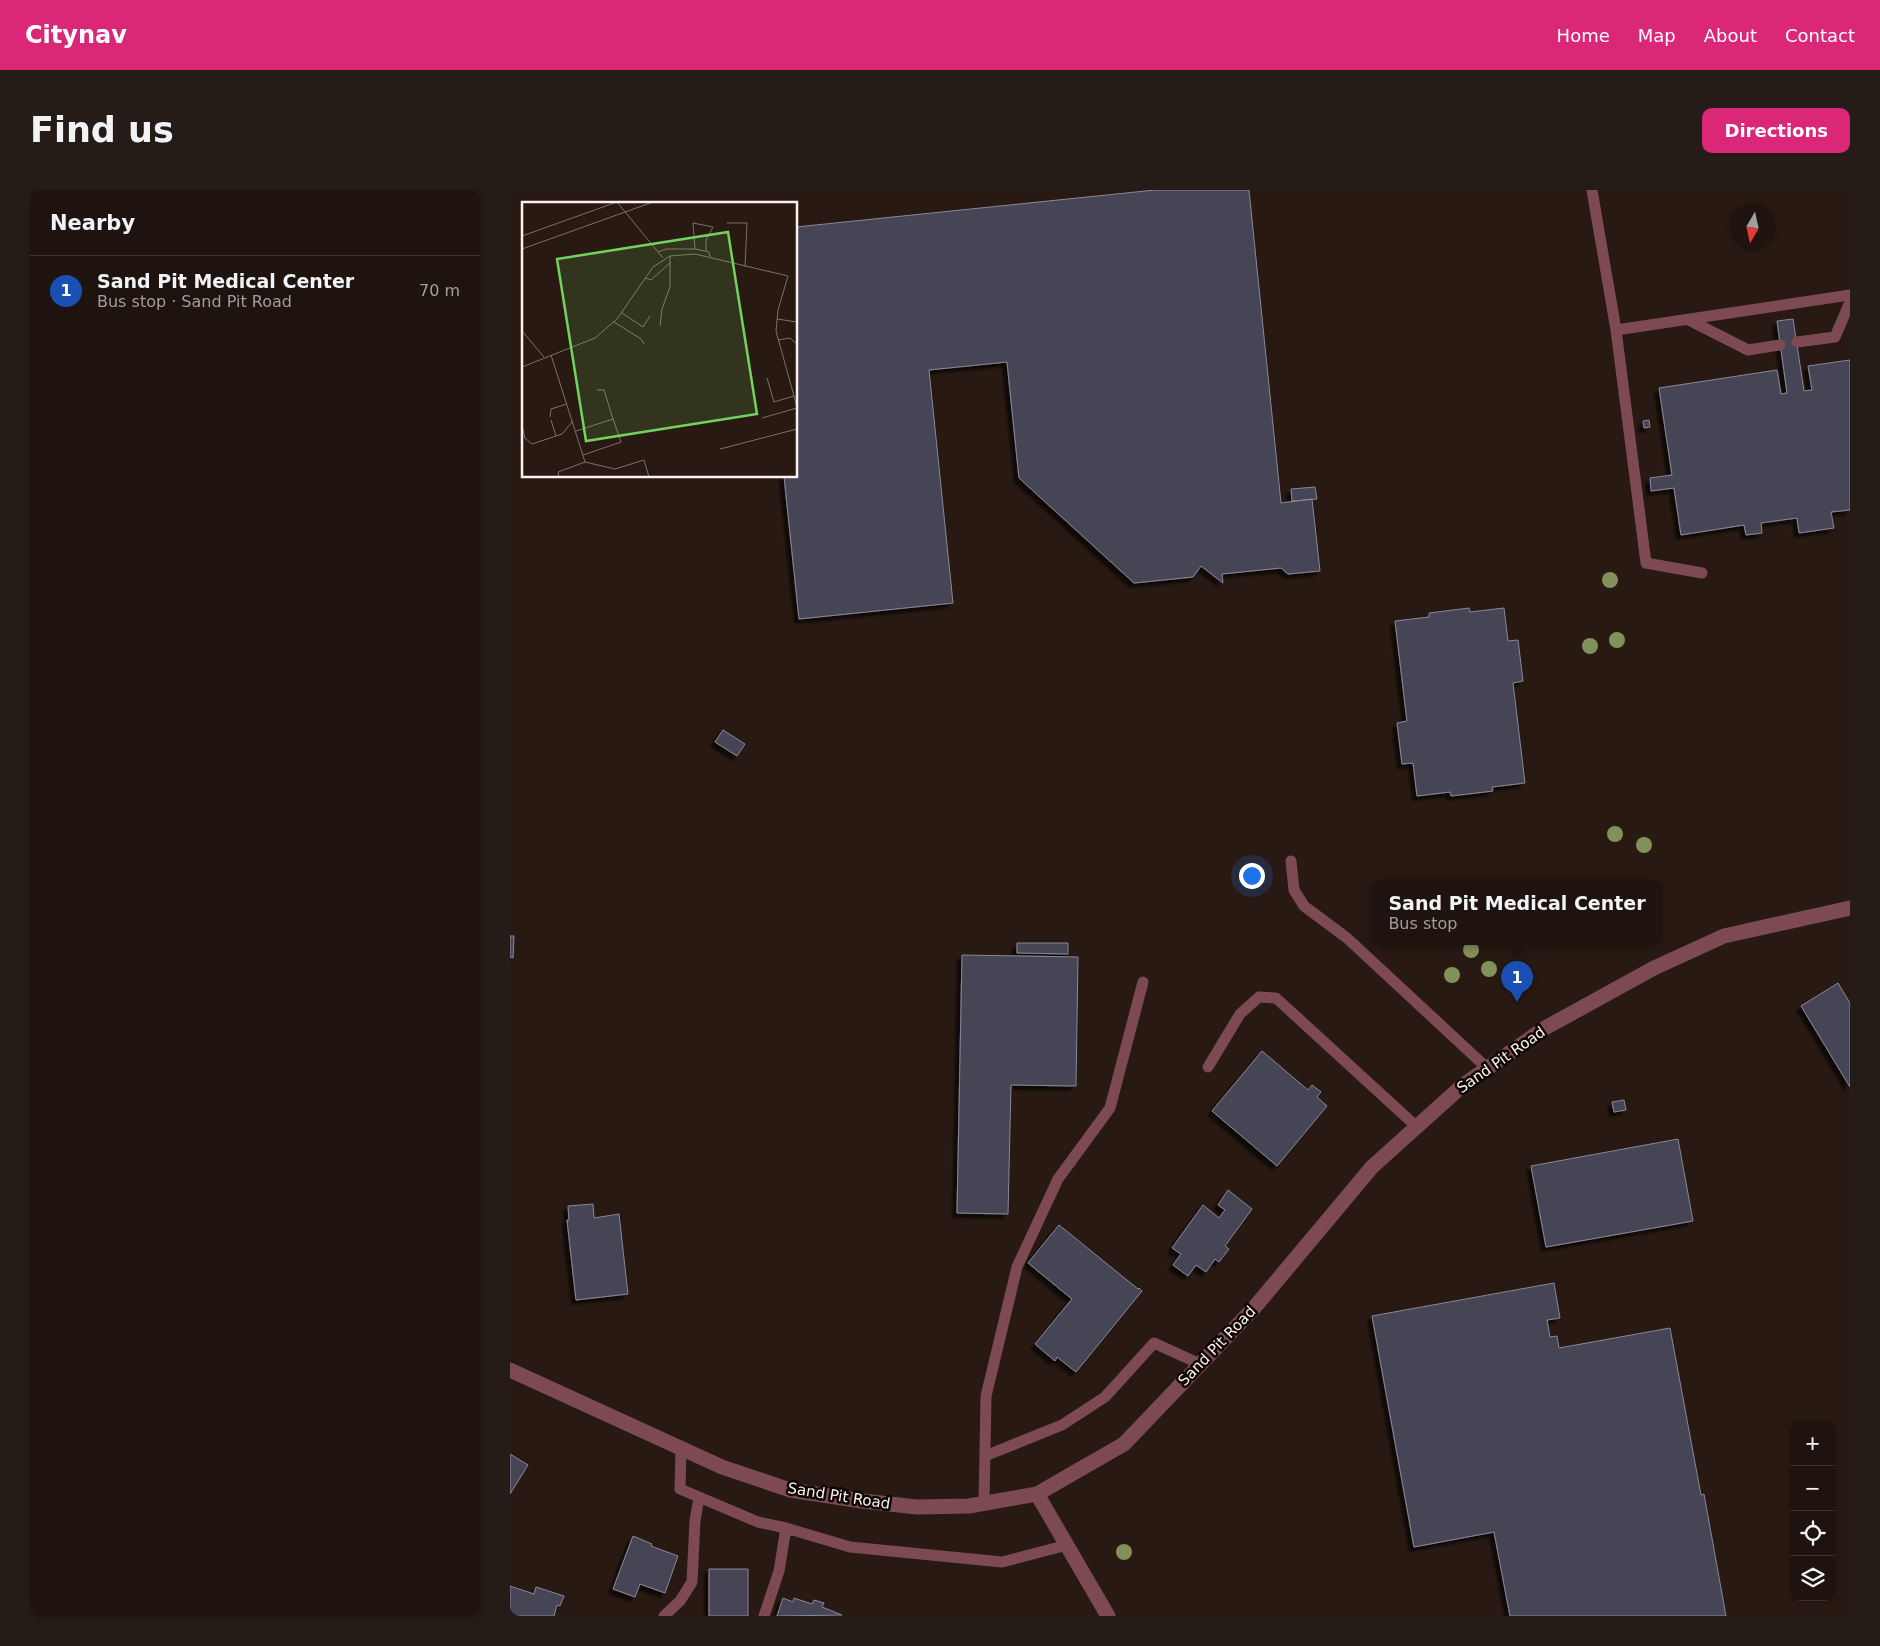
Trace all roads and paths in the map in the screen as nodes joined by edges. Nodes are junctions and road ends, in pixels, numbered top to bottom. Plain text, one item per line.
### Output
1 (1592, 190) edge
2 (1850, 295) edge
3 (1850, 302) edge
4 (1689, 320) junction
5 (1616, 330) junction
6 (1797, 342) dead end
7 (1780, 346) dead end
8 (1702, 572) dead end
9 (1291, 861) dead end
10 (1850, 908) edge
11 (1143, 982) dead end
12 (1208, 1067) dead end
13 (1488, 1068) junction
14 (1417, 1127) junction
15 (1200, 1364) junction
16 (510, 1370) edge
17 (681, 1449) junction
18 (985, 1456) junction
19 (1037, 1494) junction
20 (699, 1497) junction
21 (984, 1504) junction
22 (786, 1528) junction
23 (1067, 1545) junction
24 (664, 1616) edge
25 (764, 1616) edge
26 (1108, 1616) edge

1 - 5 lane
2 - 4 lane
3 - 6 lane
4 - 5 lane
4 - 7 lane
5 - 8 lane
9 - 13 lane
10 - 13 street, Sand Pit Road
11 - 18 lane
12 - 14 lane
13 - 14 street, Sand Pit Road
14 - 15 street, Sand Pit Road
15 - 18 lane
15 - 19 street, Sand Pit Road
16 - 17 street, Sand Pit Road
17 - 20 lane
17 - 21 street, Sand Pit Road
18 - 21 lane
19 - 21 street, Sand Pit Road
19 - 23 street
20 - 22 lane
20 - 24 lane
22 - 23 lane
22 - 25 lane
23 - 26 street

